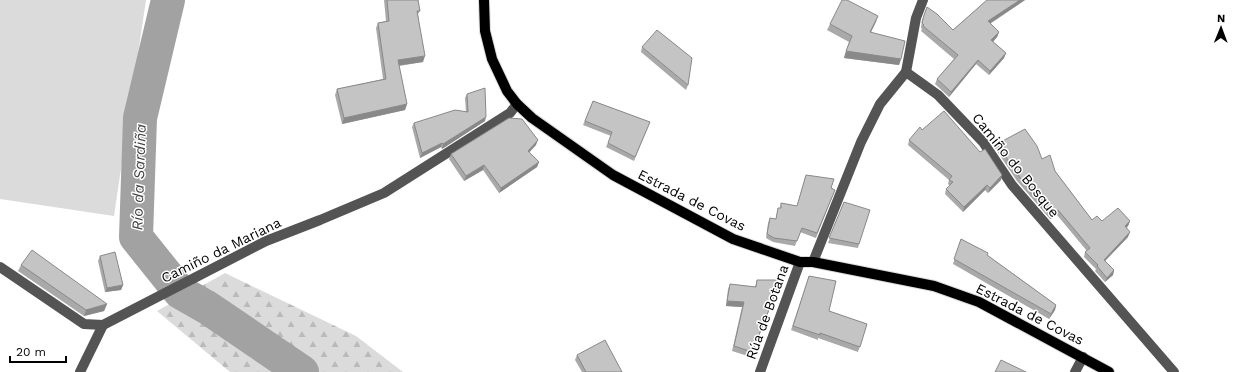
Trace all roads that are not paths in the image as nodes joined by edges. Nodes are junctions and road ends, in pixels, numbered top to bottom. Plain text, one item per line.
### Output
1 (484, 0) edge
2 (923, 0) edge
3 (906, 72) junction
4 (517, 104) junction
5 (800, 262) junction
6 (813, 262) junction
7 (0, 266) edge
8 (104, 325) junction
9 (1083, 357) junction
10 (80, 372) edge
11 (760, 372) edge
12 (1075, 372) edge
13 (1109, 372) edge
14 (1174, 372) edge

1 - 4 main road, Estrada de Covas
2 - 3 street
3 - 6 street
3 - 14 street, Camiño do Bosque
4 - 5 main road, Estrada de Covas
4 - 8 street, Camiño da Mariana
5 - 6 main road, Estrada de Covas
5 - 11 street, Rúa de Botana
6 - 9 main road, Estrada de Covas
7 - 8 street
8 - 10 street
9 - 12 street
9 - 13 main road, Estrada de Covas

